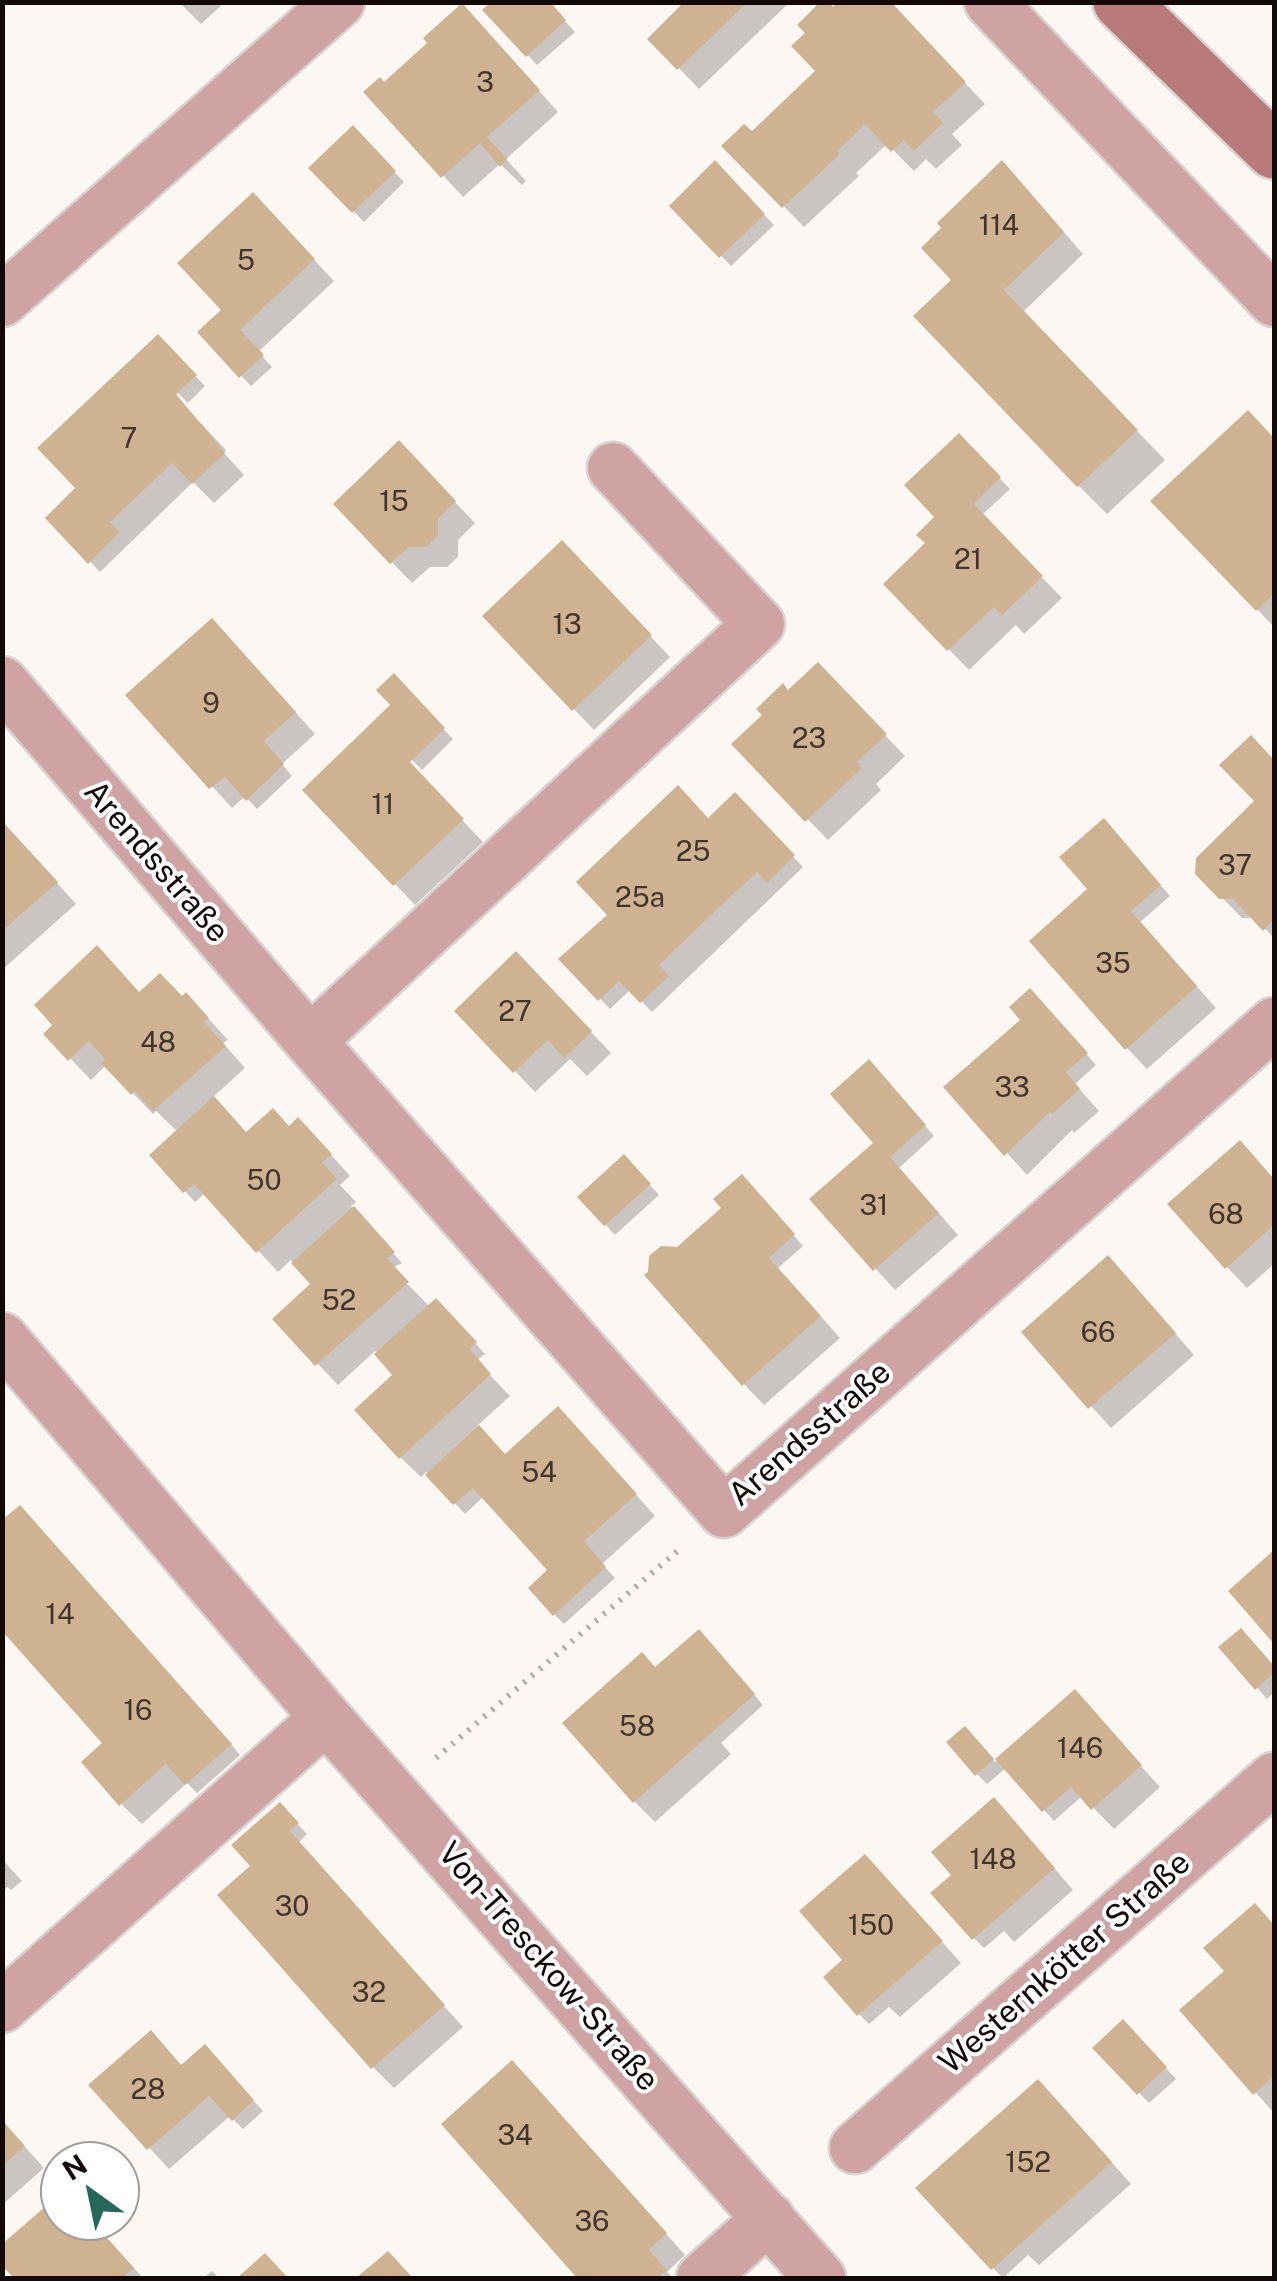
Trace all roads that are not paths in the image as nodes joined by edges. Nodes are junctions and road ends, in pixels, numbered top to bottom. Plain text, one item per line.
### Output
1 (339, 2) edge
2 (990, 2) edge
3 (1120, 2) edge
4 (1274, 151) edge
5 (2, 301) edge
6 (1274, 301) edge
7 (613, 468) dead end
8 (2, 682) edge
9 (1274, 1022) edge
10 (310, 1041) junction
11 (2, 1338) edge
12 (326, 1718) junction
13 (1274, 1778) edge
14 (2, 2006) edge
15 (854, 2148) dead end
16 (769, 2218) junction
17 (702, 2278) edge
18 (820, 2278) edge

1 - 5 street
2 - 6 street
3 - 4 street
7 - 10 street
8 - 10 street, Arendsstraße
9 - 10 street, Arendsstraße
11 - 12 street, Von-Tresckow-Straße
12 - 14 street
12 - 16 street, Von-Tresckow-Straße
13 - 15 street, Westernkötter Straße
16 - 17 street
16 - 18 street, Von-Tresckow-Straße

